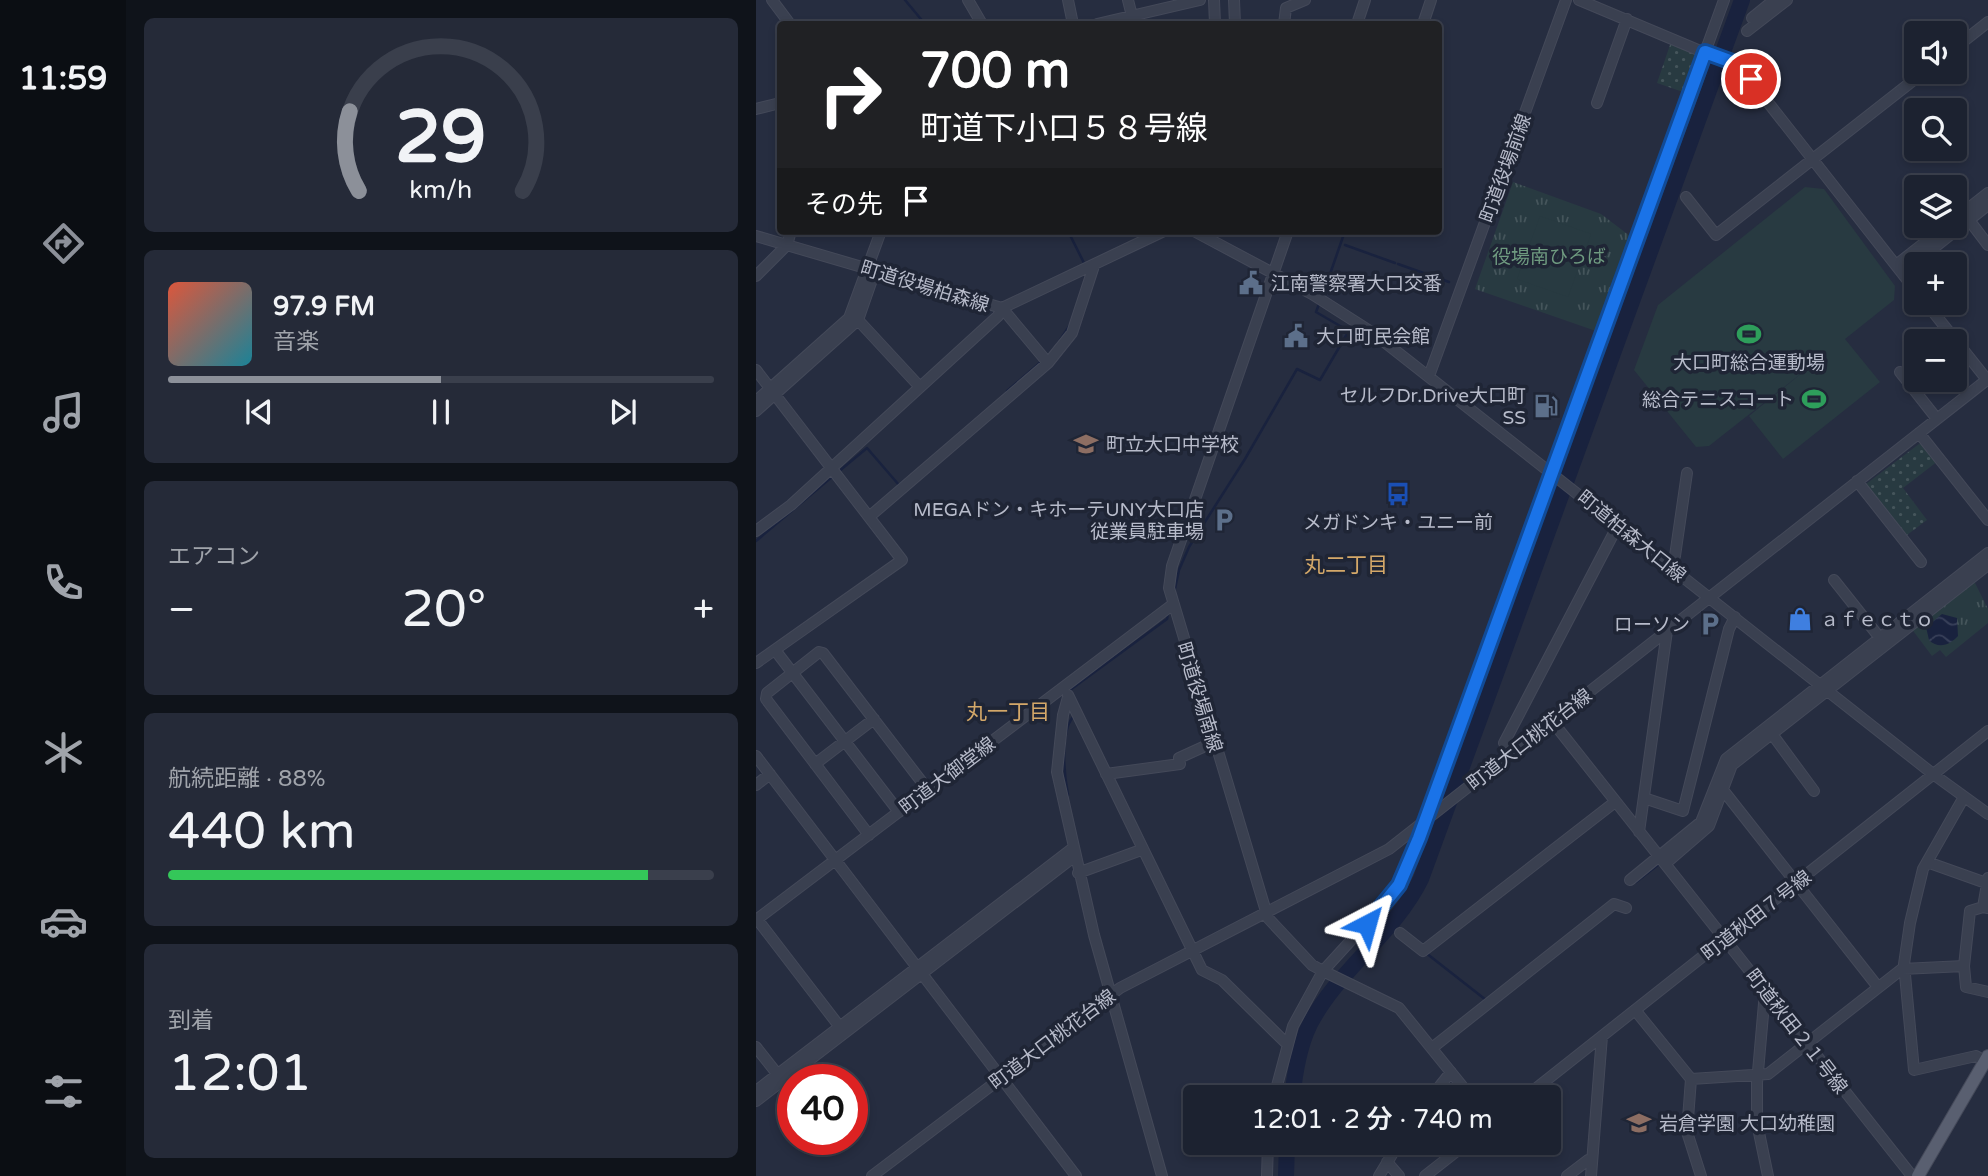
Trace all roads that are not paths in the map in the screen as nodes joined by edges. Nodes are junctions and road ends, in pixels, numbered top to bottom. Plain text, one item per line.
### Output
1 (772, 0) edge
2 (968, 0) edge
3 (1068, 0) edge
4 (1128, 0) edge
5 (1200, 0) edge
6 (1214, 0) edge
7 (1234, 0) edge
8 (1306, 0) edge
9 (1365, 0) edge
10 (1432, 0) edge
11 (1566, 0) edge
12 (1579, 0) edge
13 (1724, 0) edge
14 (1774, 0) edge
15 (1787, 0) edge
16 (1286, 4) edge
17 (1132, 16) junction
18 (1752, 18) dead end
19 (1627, 19) junction
20 (788, 21) edge
21 (980, 21) edge
22 (1072, 21) edge
23 (1110, 21) edge
24 (1215, 21) edge
25 (1236, 21) edge
26 (1358, 21) edge
27 (1424, 21) edge
28 (1988, 22) edge
29 (1747, 31) dead end
30 (1967, 39) edge
31 (1708, 53) junction
32 (1909, 84) edge
33 (1597, 103) dead end
34 (777, 104) edge
35 (756, 108) edge
36 (1813, 159) junction
37 (1988, 193) edge
38 (1686, 197) dead end
39 (1988, 205) edge
40 (1967, 210) edge
41 (1969, 220) junction
42 (791, 235) edge
43 (880, 235) edge
44 (1156, 235) edge
45 (1201, 235) edge
46 (1286, 235) edge
47 (756, 236) edge
48 (1933, 238) edge
49 (787, 245) junction
50 (1988, 245) edge
51 (1094, 266) junction
52 (1899, 269) junction
53 (871, 270) junction
54 (1272, 273) junction
55 (756, 275) edge
56 (1904, 275) edge
57 (1002, 308) junction
58 (1936, 315) edge
59 (858, 320) junction
60 (1048, 363) junction
61 (756, 370) edge
62 (1900, 372) dead end
63 (1429, 376) junction
64 (1988, 380) edge
65 (920, 387) junction
66 (773, 393) junction
67 (756, 401) edge
68 (756, 411) edge
69 (1937, 419) junction
70 (1919, 433) junction
71 (831, 468) junction
72 (1687, 473) dead end
73 (1556, 475) junction
74 (1857, 481) junction
75 (869, 517) junction
76 (1988, 520) edge
77 (758, 525) edge
78 (1618, 525) junction
79 (1988, 553) edge
80 (1921, 562) dead end
81 (1668, 565) junction
82 (1988, 565) edge
83 (1834, 580) dead end
84 (1710, 598) junction
85 (1172, 605) junction
86 (1735, 618) junction
87 (1667, 631) junction
88 (1880, 638) junction
89 (775, 650) junction
90 (756, 663) edge
91 (792, 673) junction
92 (1824, 688) junction
93 (1066, 692) junction
94 (874, 719) junction
95 (1552, 721) junction
96 (1988, 732) edge
97 (1772, 734) junction
98 (845, 741) junction
99 (1214, 742) junction
100 (1504, 743) dead end
101 (756, 756) edge
102 (816, 764) junction
103 (770, 774) junction
104 (1106, 774) junction
105 (1933, 774) junction
106 (756, 785) edge
107 (928, 790) junction
108 (1723, 790) junction
109 (1814, 791) dead end
110 (1964, 797) junction
111 (1644, 798) junction
112 (1615, 802) junction
113 (899, 812) junction
114 (1988, 814) edge
115 (1430, 816) junction
116 (1639, 832) junction
117 (869, 835) junction
118 (1141, 850) junction
119 (1074, 852) junction
120 (835, 861) junction
121 (1662, 861) junction
122 (1927, 862) junction
123 (1078, 873) junction
124 (1630, 880) dead end
125 (1987, 880) edge
126 (1794, 885) junction
127 (1986, 907) edge
128 (1626, 908) dead end
129 (1266, 912) junction
130 (757, 920) edge
131 (1400, 933) dead end
132 (1725, 940) junction
133 (1191, 950) junction
134 (1964, 966) junction
135 (1905, 968) junction
136 (919, 971) junction
137 (1323, 971) junction
138 (1876, 989) junction
139 (1765, 992) junction
140 (1988, 992) edge
141 (1110, 995) junction
142 (1635, 1010) junction
143 (842, 1030) junction
144 (1602, 1036) junction
145 (1287, 1044) junction
146 (1807, 1044) junction
147 (756, 1046) edge
148 (1432, 1048) junction
149 (1987, 1058) edge
150 (798, 1064) edge
151 (1451, 1072) junction
152 (777, 1074) edge
153 (1758, 1075) junction
154 (1000, 1077) junction
155 (777, 1080) edge
156 (1691, 1080) junction
157 (777, 1081) edge
158 (1277, 1085) edge
159 (1441, 1085) edge
160 (1461, 1085) edge
161 (1540, 1085) edge
162 (756, 1091) edge
163 (756, 1101) edge
164 (1268, 1155) edge
165 (1391, 1155) edge
166 (1451, 1155) edge
167 (1592, 1160) junction
168 (1387, 1162) junction
169 (872, 1176) edge
170 (1076, 1176) edge
171 (1162, 1176) edge
172 (1267, 1176) edge
173 (1379, 1176) edge
174 (1399, 1176) edge
175 (1424, 1176) edge
176 (1567, 1176) edge
177 (1591, 1176) edge
178 (1701, 1176) edge
179 (1768, 1176) edge
180 (1912, 1176) edge
181 (1918, 1176) edge

1 - 20 street
2 - 21 street
3 - 22 street
4 - 17 street
5 - 17 street
6 - 24 street
7 - 25 street
8 - 16 street
9 - 26 street
10 - 27 street
11 - 63 street, 町道役場前線
12 - 19 street
13 - 31 street
14 - 18 street
15 - 29 street
17 - 23 street
19 - 31 street
19 - 33 street
28 - 30 street
31 - 36 street
31 - 73 street
32 - 36 street
34 - 35 street
36 - 38 street
36 - 52 street
37 - 40 street
39 - 41 street
41 - 50 street
41 - 52 street
42 - 49 street
43 - 53 street
44 - 51 street, 町道役場柏森線
45 - 54 street, 町道柏森大口線
46 - 54 street, 町道役場南線
47 - 49 street, 町道役場柏森線
48 - 52 street
49 - 53 street, 町道役場柏森線
49 - 55 street
51 - 57 street, 町道役場柏森線
51 - 60 street
52 - 56 street
53 - 57 street, 町道役場柏森線
53 - 59 street
53 - 66 street
54 - 63 street, 町道柏森大口線
54 - 85 street, 町道役場南線
57 - 60 street
57 - 65 street
58 - 64 street
59 - 65 street
59 - 66 street
60 - 75 street
61 - 66 street
62 - 69 street
63 - 73 street, 町道柏森大口線
64 - 69 street, 町道大口桃花台線
65 - 71 street
66 - 67 street
66 - 68 street
66 - 71 street
69 - 70 street, 町道大口桃花台線
70 - 74 street, 町道大口桃花台線
70 - 76 street
71 - 75 street
71 - 77 street
72 - 81 street
73 - 78 street, 町道柏森大口線
73 - 115 street
74 - 80 street
74 - 84 street, 町道大口桃花台線
75 - 89 street
78 - 81 street, 町道柏森大口線
78 - 100 street
79 - 88 street
81 - 84 street, 町道柏森大口線
82 - 92 street
83 - 88 street
84 - 86 street, 町道柏森大口線
84 - 87 street, 町道大口桃花台線
85 - 93 street, 町道大御堂線
85 - 99 street, 町道役場南線
86 - 92 street, 町道柏森大口線
86 - 111 street
87 - 95 street, 町道大口桃花台線
87 - 111 street
88 - 92 street
89 - 90 street
89 - 91 street
91 - 94 street
91 - 98 street
91 - 102 street
92 - 97 street
92 - 105 street, 町道柏森大口線
92 - 121 street
93 - 104 street
93 - 107 street, 町道大御堂線
93 - 119 street
94 - 98 street
94 - 107 street
95 - 112 street, 町道秋田２１号線
95 - 115 street, 町道大口桃花台線
96 - 105 street, 町道秋田７号線
97 - 108 street
97 - 109 street
98 - 102 street
98 - 113 street
99 - 104 street
99 - 129 street, 町道役場南線
101 - 103 street
102 - 117 street
103 - 106 street
103 - 120 street
104 - 118 street
105 - 110 street, 町道柏森大口線
105 - 126 street, 町道秋田７号線
107 - 113 street, 町道大御堂線
108 - 121 street
108 - 126 street
110 - 114 street, 町道柏森大口線
110 - 122 street
111 - 116 street
112 - 116 street, 町道秋田２１号線
112 - 131 street
113 - 117 street, 町道大御堂線
115 - 129 street, 町道大口桃花台線
115 - 137 street
116 - 121 street, 町道秋田２１号線
117 - 120 street, 町道大御堂線
118 - 123 street
118 - 133 street
119 - 123 street
119 - 136 street
120 - 130 street, 町道大御堂線
120 - 136 street
121 - 124 street
121 - 132 street, 町道秋田２１号線
122 - 125 street
122 - 135 street
123 - 141 street
125 - 127 street
126 - 132 street, 町道秋田７号線
126 - 138 street
127 - 134 street
128 - 148 street
129 - 133 street, 町道大口桃花台線
129 - 137 street, 町道役場南線
130 - 143 street
132 - 139 street, 町道秋田２１号線
132 - 142 street, 町道秋田７号線
133 - 141 street, 町道大口桃花台線
133 - 145 street
134 - 135 street
134 - 140 street
135 - 138 street
135 - 149 street
136 - 143 street
136 - 154 street
137 - 145 street
137 - 148 street, 町道役場南線
138 - 146 street
139 - 146 street, 町道秋田２１号線
139 - 153 street
141 - 154 street, 町道大口桃花台線
141 - 171 street
142 - 144 street, 町道秋田７号線
142 - 156 street
143 - 150 street
144 - 161 street, 町道秋田７号線
144 - 167 street
145 - 158 street
146 - 153 street
146 - 180 street, 町道秋田２１号線
147 - 152 street
148 - 151 street, 町道役場南線
149 - 181 main road
151 - 159 street
151 - 160 street, 町道役場南線
153 - 156 street
153 - 179 street
154 - 169 street, 町道大口桃花台線
154 - 170 street
155 - 162 street
156 - 178 street
157 - 163 street
164 - 172 street
165 - 168 street
166 - 175 street
167 - 176 street
167 - 177 street
168 - 173 street
168 - 174 street

